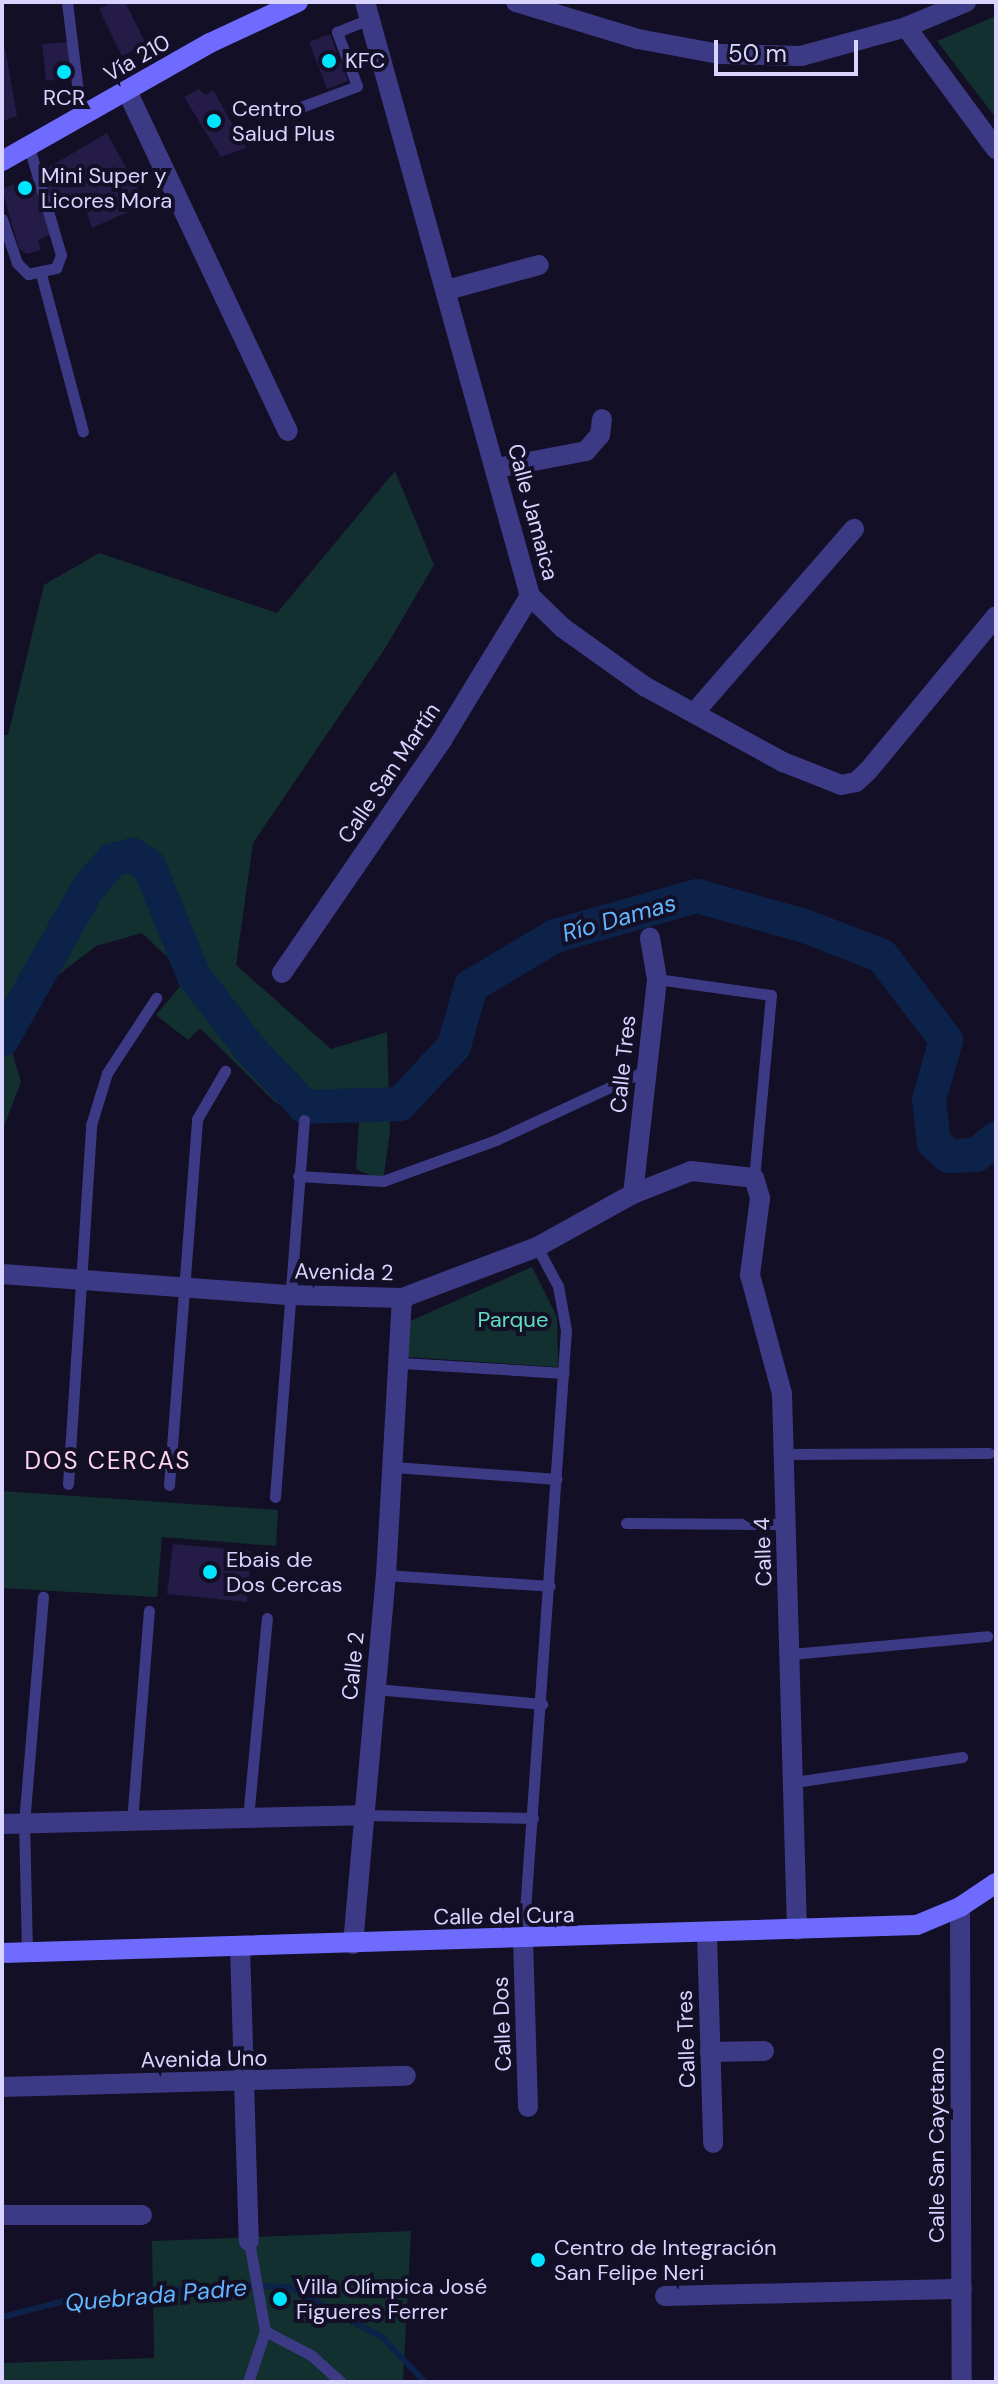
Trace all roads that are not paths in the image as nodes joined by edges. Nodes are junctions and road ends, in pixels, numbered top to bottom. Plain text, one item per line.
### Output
1 (67, 2) edge
2 (298, 2) edge
3 (516, 2) edge
4 (966, 2) edge
5 (368, 11) edge
6 (906, 27) junction
7 (127, 91) junction
8 (298, 108) dead end
9 (81, 116) junction
10 (29, 147) junction
11 (996, 149) edge
12 (2, 161) edge
13 (2, 219) edge
14 (539, 265) dead end
15 (41, 274) junction
16 (447, 290) junction
17 (602, 419) dead end
18 (288, 431) dead end
19 (83, 432) dead end
20 (497, 468) junction
21 (854, 529) dead end
22 (530, 596) junction
23 (996, 616) edge
24 (694, 713) junction
25 (650, 938) dead end
26 (282, 973) dead end
27 (657, 979) junction
28 (156, 998) dead end
29 (647, 1070) junction
30 (225, 1071) dead end
31 (304, 1120) dead end
32 (298, 1176) junction
33 (754, 1178) junction
34 (633, 1194) junction
35 (537, 1247) junction
36 (2, 1274) edge
37 (80, 1280) junction
38 (182, 1287) junction
39 (290, 1295) junction
40 (402, 1298) junction
41 (402, 1363) junction
42 (564, 1373) junction
43 (989, 1453) dead end
44 (784, 1454) junction
45 (394, 1467) junction
46 (557, 1479) junction
47 (68, 1484) dead end
48 (169, 1485) dead end
49 (275, 1497) dead end
50 (626, 1523) dead end
51 (786, 1524) junction
52 (386, 1575) junction
53 (550, 1586) junction
54 (43, 1597) dead end
55 (149, 1611) dead end
56 (267, 1618) dead end
57 (987, 1636) dead end
58 (791, 1654) junction
59 (375, 1689) junction
60 (542, 1704) junction
61 (962, 1757) dead end
62 (795, 1782) junction
63 (361, 1815) junction
64 (248, 1818) junction
65 (533, 1818) junction
66 (132, 1821) junction
67 (24, 1823) junction
68 (2, 1824) edge
69 (996, 1883) edge
70 (960, 1907) junction
71 (797, 1930) junction
72 (707, 1935) junction
73 (523, 1939) junction
74 (353, 1944) junction
75 (240, 1946) junction
76 (27, 1952) junction
77 (2, 1953) edge
78 (764, 2051) dead end
79 (710, 2052) junction
80 (406, 2076) dead end
81 (245, 2082) junction
82 (2, 2087) edge
83 (528, 2107) dead end
84 (713, 2143) dead end
85 (2, 2215) edge
86 (142, 2215) dead end
87 (249, 2241) joint
88 (962, 2289) junction
89 (665, 2296) dead end
90 (265, 2331) junction
91 (248, 2382) edge
92 (341, 2382) edge
93 (962, 2382) edge

1 - 9 lane
2 - 7 street, Vía 210
3 - 6 street
4 - 6 street
5 - 8 lane
5 - 16 street, Calle Jamaica
6 - 11 street
7 - 9 street, Vía 210
7 - 18 street
9 - 10 street, Vía 210
10 - 12 street, Vía 210
10 - 15 lane
13 - 15 lane
14 - 16 street
15 - 19 lane
16 - 20 street, Calle Jamaica
17 - 20 street
20 - 22 street, Calle Jamaica
21 - 24 street
22 - 24 street, Calle Jamaica
22 - 26 street, Calle San Martín
23 - 24 street, Calle Jamaica
25 - 27 street, Calle Tres
27 - 29 street, Calle Tres
27 - 33 lane
28 - 37 lane
29 - 32 lane
29 - 34 street, Calle Tres
30 - 38 lane
31 - 32 lane
32 - 39 lane
33 - 34 street, Avenida 2
33 - 44 street, Calle 4
34 - 35 street, Avenida 2
35 - 40 street, Avenida 2
35 - 42 lane
36 - 37 street, Avenida 2
37 - 38 street, Avenida 2
37 - 47 lane
38 - 39 street, Avenida 2
38 - 48 lane
39 - 40 street, Avenida 2
39 - 49 lane
40 - 41 street, Calle 2
41 - 42 lane
41 - 45 street, Calle 2
42 - 46 lane
43 - 44 lane
44 - 51 street, Calle 4
45 - 46 lane
45 - 52 street, Calle 2
46 - 53 lane
50 - 51 lane
51 - 58 street, Calle 4
52 - 53 lane
52 - 59 street, Calle 2
53 - 60 lane
54 - 67 lane
55 - 66 lane
56 - 64 lane
57 - 58 lane
58 - 62 street, Calle 4
59 - 60 lane
59 - 63 street, Calle 2
60 - 65 lane
61 - 62 lane
62 - 71 street, Calle 4
63 - 64 street
63 - 65 lane
63 - 74 street, Calle 2
64 - 66 street
65 - 73 lane
66 - 67 street
67 - 68 street
67 - 76 lane
69 - 70 street, Calle del Cura
70 - 71 street, Calle del Cura
70 - 88 street, Calle San Cayetano
71 - 72 street, Calle del Cura
72 - 73 street, Calle del Cura
72 - 79 street, Calle Tres
73 - 74 street, Calle del Cura
73 - 83 street, Calle Dos
74 - 75 street, Calle del Cura
75 - 76 street, Calle del Cura
75 - 81 street
76 - 77 street, Calle del Cura
78 - 79 street
79 - 84 street, Calle Tres
80 - 81 street, Avenida Uno
81 - 82 street, Avenida Uno
81 - 87 street
85 - 86 street
87 - 90 lane
88 - 89 street
88 - 93 street, Calle San Cayetano
90 - 91 lane
90 - 92 lane

